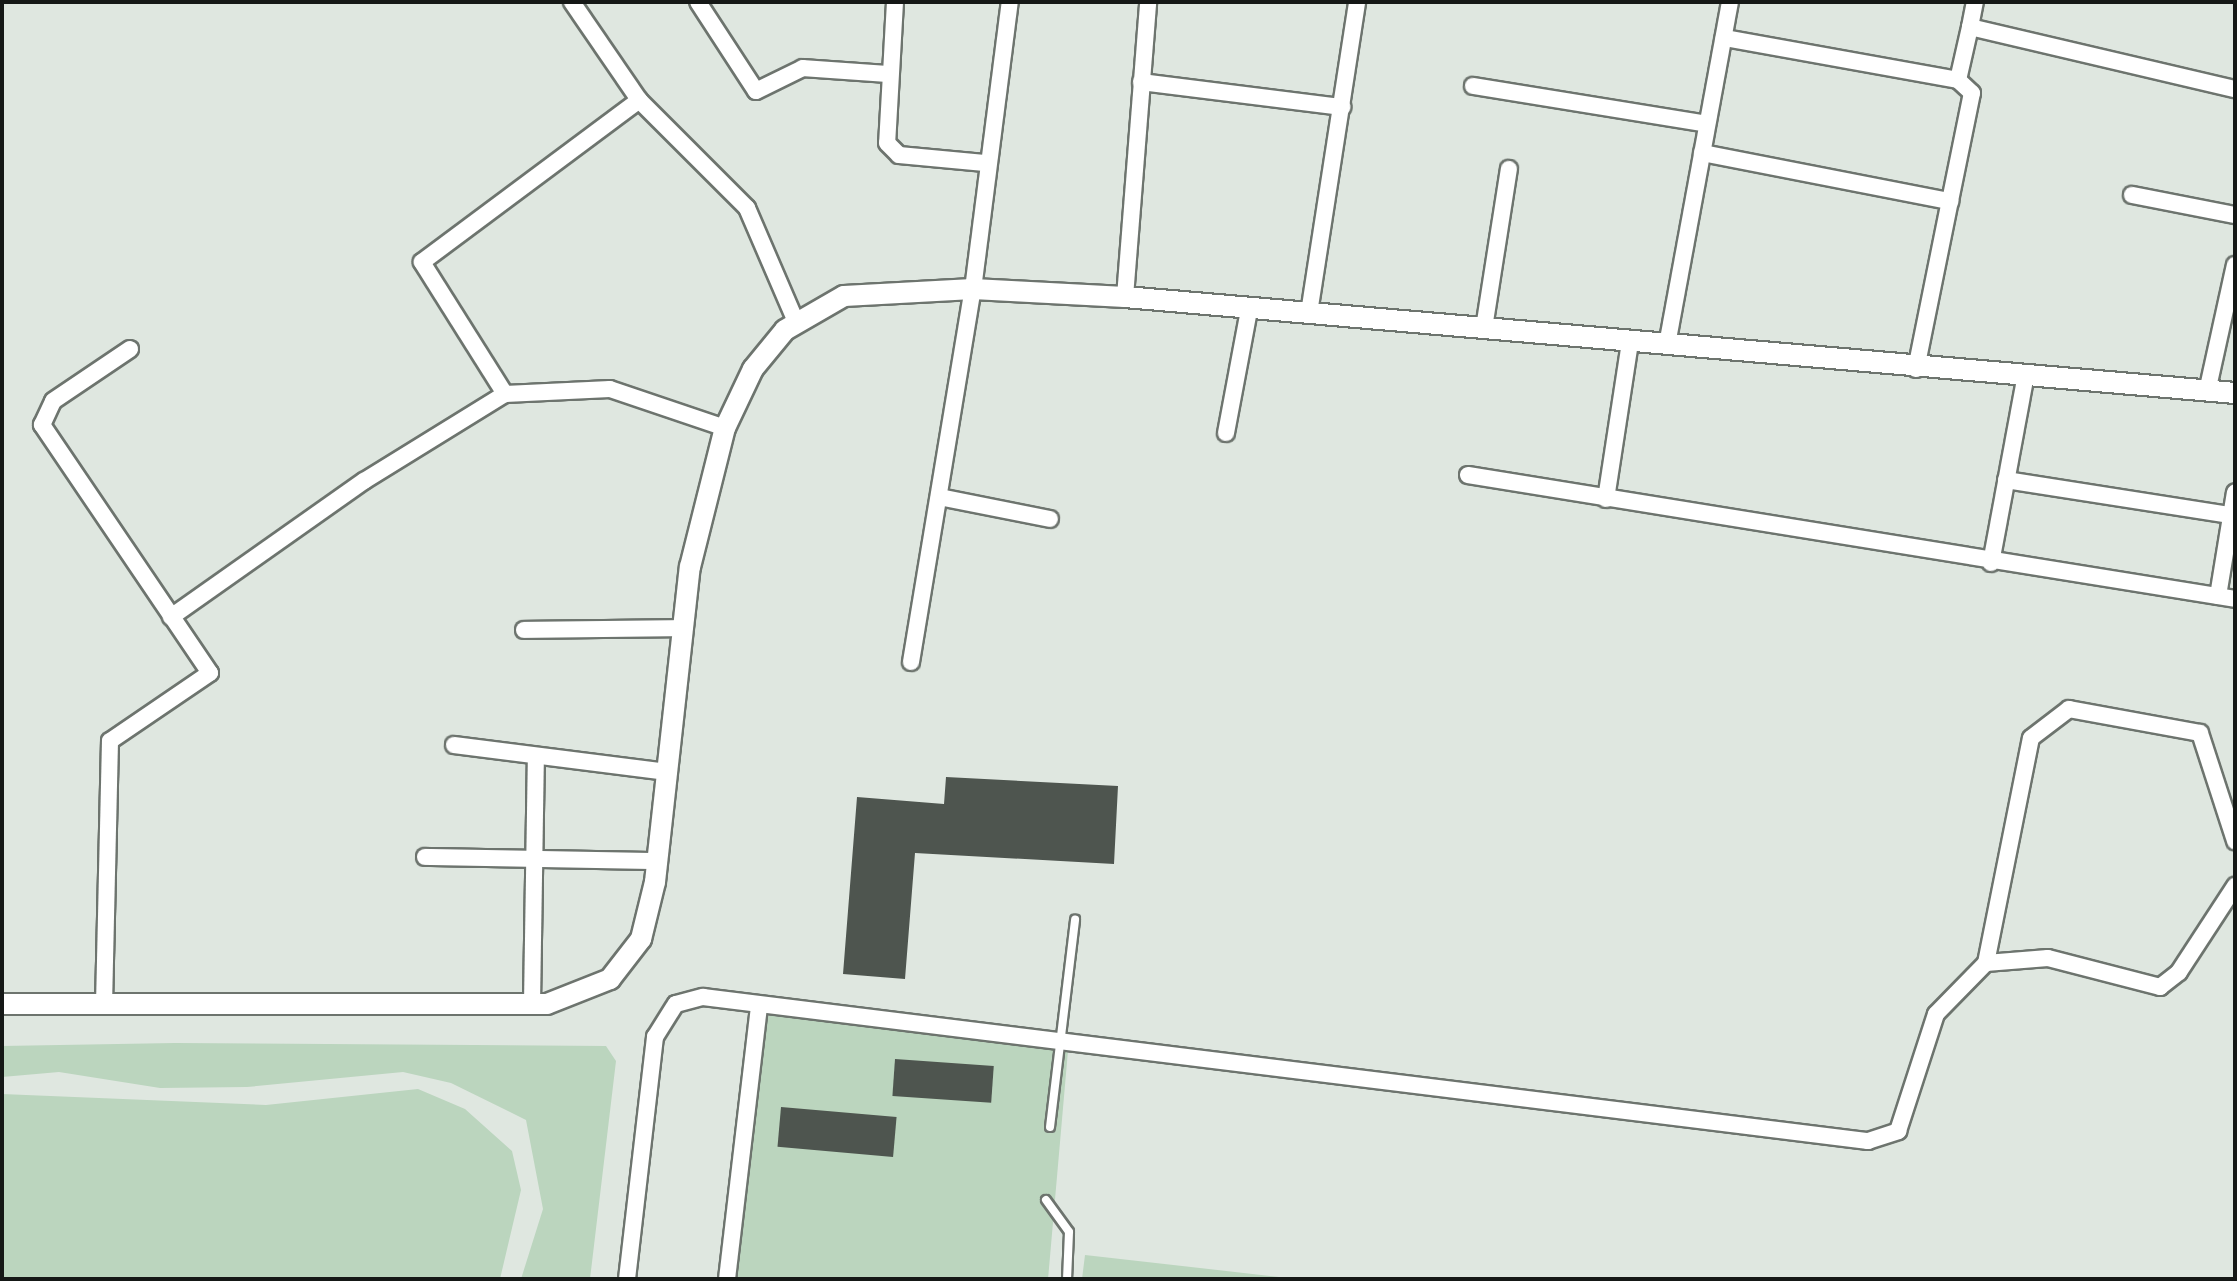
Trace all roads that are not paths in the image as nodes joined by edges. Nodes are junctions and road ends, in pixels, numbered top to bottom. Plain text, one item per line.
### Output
1 (572, 2) edge
2 (895, 2) edge
3 (1010, 2) edge
4 (1148, 2) edge
5 (1357, 2) edge
6 (1730, 2) edge
7 (1975, 2) edge
8 (702, 4) edge
9 (1970, 27) junction
10 (1724, 38) junction
11 (887, 74) junction
12 (1958, 80) junction
13 (1141, 82) junction
14 (1473, 86) dead end
15 (2235, 89) edge
16 (639, 100) junction
17 (1342, 107) junction
18 (1707, 124) junction
19 (1702, 153) junction
20 (985, 163) junction
21 (1509, 169) dead end
22 (2132, 195) dead end
23 (1950, 201) junction
24 (2235, 215) edge
25 (2235, 265) edge
26 (973, 289) junction
27 (1125, 297) junction
28 (1249, 310) junction
29 (1309, 313) junction
30 (796, 322) junction
31 (1484, 328) junction
32 (1630, 342) junction
33 (1667, 345) junction
34 (130, 349) dead end
35 (1916, 369) junction
36 (2025, 379) junction
37 (2207, 392) junction
38 (2235, 393) edge
39 (505, 394) junction
40 (725, 428) junction
41 (1226, 433) dead end
42 (1468, 475) dead end
43 (2006, 480) junction
44 (2235, 492) edge
45 (939, 497) junction
46 (1606, 499) junction
47 (2233, 516) edge
48 (1050, 519) dead end
49 (1991, 563) junction
50 (2227, 597) edge
51 (171, 617) junction
52 (683, 628) junction
53 (524, 630) dead end
54 (911, 662) dead end
55 (454, 745) dead end
56 (536, 756) junction
57 (667, 772) junction
58 (2235, 841) edge
59 (425, 857) dead end
60 (535, 858) junction
61 (657, 861) junction
62 (2235, 886) edge
63 (1075, 919) dead end
64 (1986, 963) junction
65 (2, 1004) edge
66 (532, 1004) junction
67 (104, 1005) junction
68 (759, 1006) junction
69 (1056, 1042) junction
70 (1050, 1127) dead end
71 (1046, 1200) dead end
72 (627, 1279) edge
73 (727, 1279) edge
74 (1067, 1279) edge

1 - 16 street
2 - 11 street
3 - 20 street
4 - 13 street
5 - 17 street
6 - 10 street
7 - 9 street
8 - 11 street
9 - 12 street
9 - 15 street
10 - 12 street
10 - 18 street
11 - 20 street
12 - 23 street
13 - 17 street
13 - 27 street
14 - 18 street
16 - 30 street
16 - 39 street
17 - 29 street
18 - 19 street
19 - 23 street
19 - 33 street
20 - 26 street
21 - 31 street
22 - 24 street
23 - 35 street
25 - 37 street
26 - 27 street
26 - 30 street
26 - 45 street
27 - 28 street
28 - 29 street
28 - 41 street
29 - 31 street
30 - 40 street
31 - 32 street
32 - 33 street
32 - 46 street
33 - 35 street
34 - 51 street
35 - 36 street
36 - 37 street
36 - 43 street
37 - 38 street
39 - 40 street
39 - 51 street
40 - 52 street
42 - 46 street
43 - 47 street
43 - 49 street
44 - 47 street
45 - 48 street
45 - 54 street
46 - 49 street
47 - 50 street
49 - 50 street
51 - 67 street
52 - 53 street
52 - 57 street
55 - 56 street
56 - 57 street
56 - 60 street
57 - 61 street
58 - 64 street
59 - 60 street
60 - 61 street
60 - 66 street
61 - 66 street
62 - 64 street
63 - 69 lane
64 - 69 street
65 - 67 street
66 - 67 street
68 - 69 street
68 - 72 street
68 - 73 street
69 - 70 lane
71 - 74 lane

